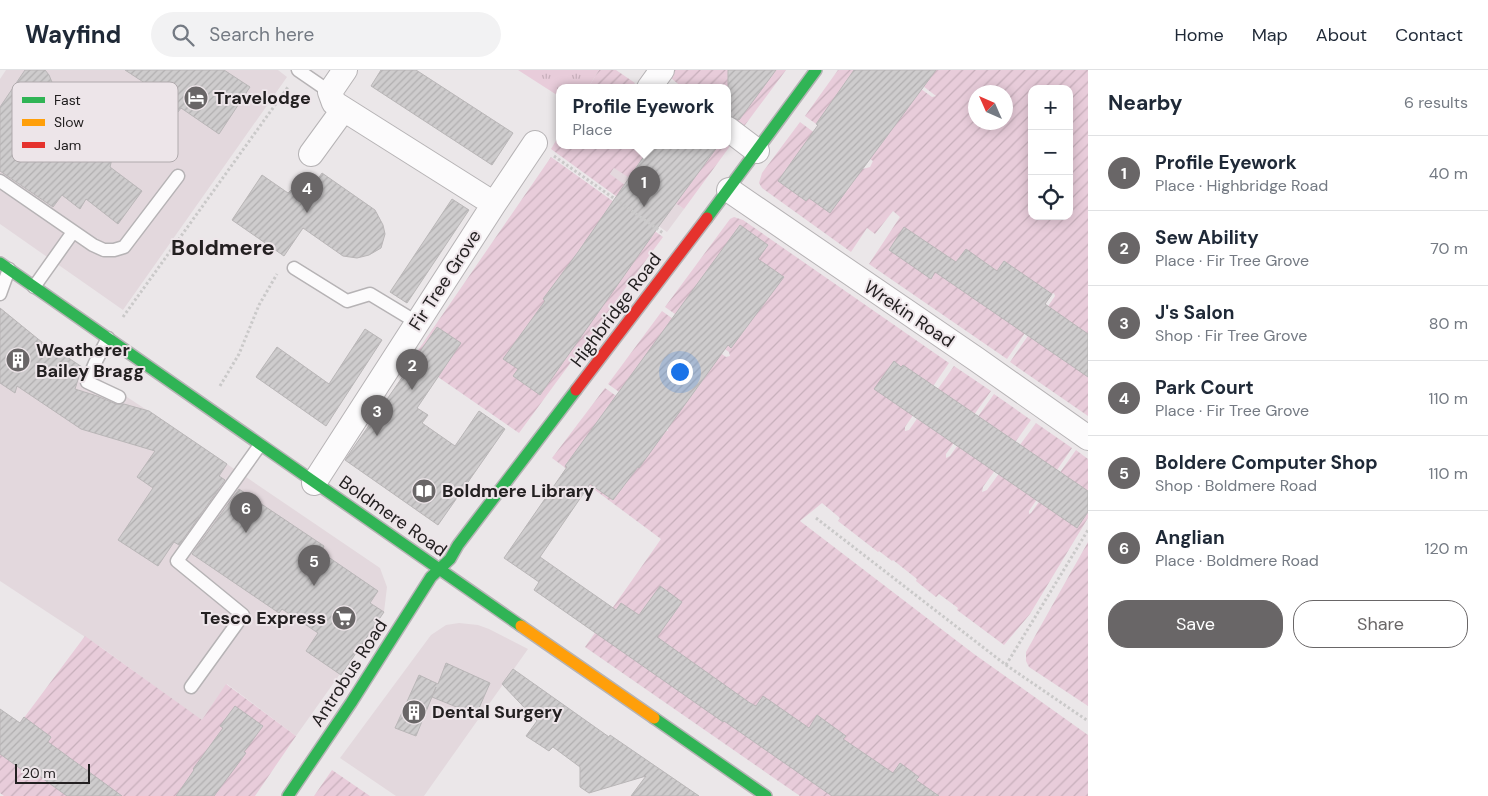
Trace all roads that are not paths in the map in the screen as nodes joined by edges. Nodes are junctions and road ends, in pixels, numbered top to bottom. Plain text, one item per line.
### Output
1 (299, 70) edge
2 (345, 70) edge
3 (816, 70) edge
4 (337, 101) junction
5 (731, 131) edge
6 (535, 143) road end
7 (757, 151) junction
8 (312, 154) dead end
9 (178, 176) dead end
10 (0, 181) edge
11 (729, 190) junction
12 (494, 204) junction
13 (73, 232) junction
14 (4, 266) edge
15 (294, 268) road end
16 (34, 287) junction
17 (0, 294) edge
18 (418, 322) junction
19 (108, 338) junction
20 (119, 397) dead end
21 (1088, 438) edge
22 (260, 445) junction
23 (314, 483) junction
24 (439, 568) junction
25 (190, 687) dead end
26 (288, 796) edge
27 (766, 796) edge

1 - 4 lane
2 - 4 street
3 - 7 main road, Highbridge Road
4 - 8 street
4 - 12 street
5 - 7 street
6 - 12 street, Fir Tree Grove
7 - 11 main road, Highbridge Road
9 - 13 lane
10 - 13 lane
11 - 21 street, Wrekin Road
11 - 24 main road, Highbridge Road
12 - 18 street, Fir Tree Grove
13 - 16 lane
14 - 16 main road, Boldmere Road
14 - 17 lane
15 - 18 lane
16 - 19 main road, Boldmere Road
18 - 23 street, Fir Tree Grove
19 - 20 lane
19 - 22 main road, Boldmere Road
22 - 23 main road, Boldmere Road
22 - 25 lane
23 - 24 main road, Boldmere Road
24 - 26 main road, Antrobus Road
24 - 27 main road, Boldmere Road

